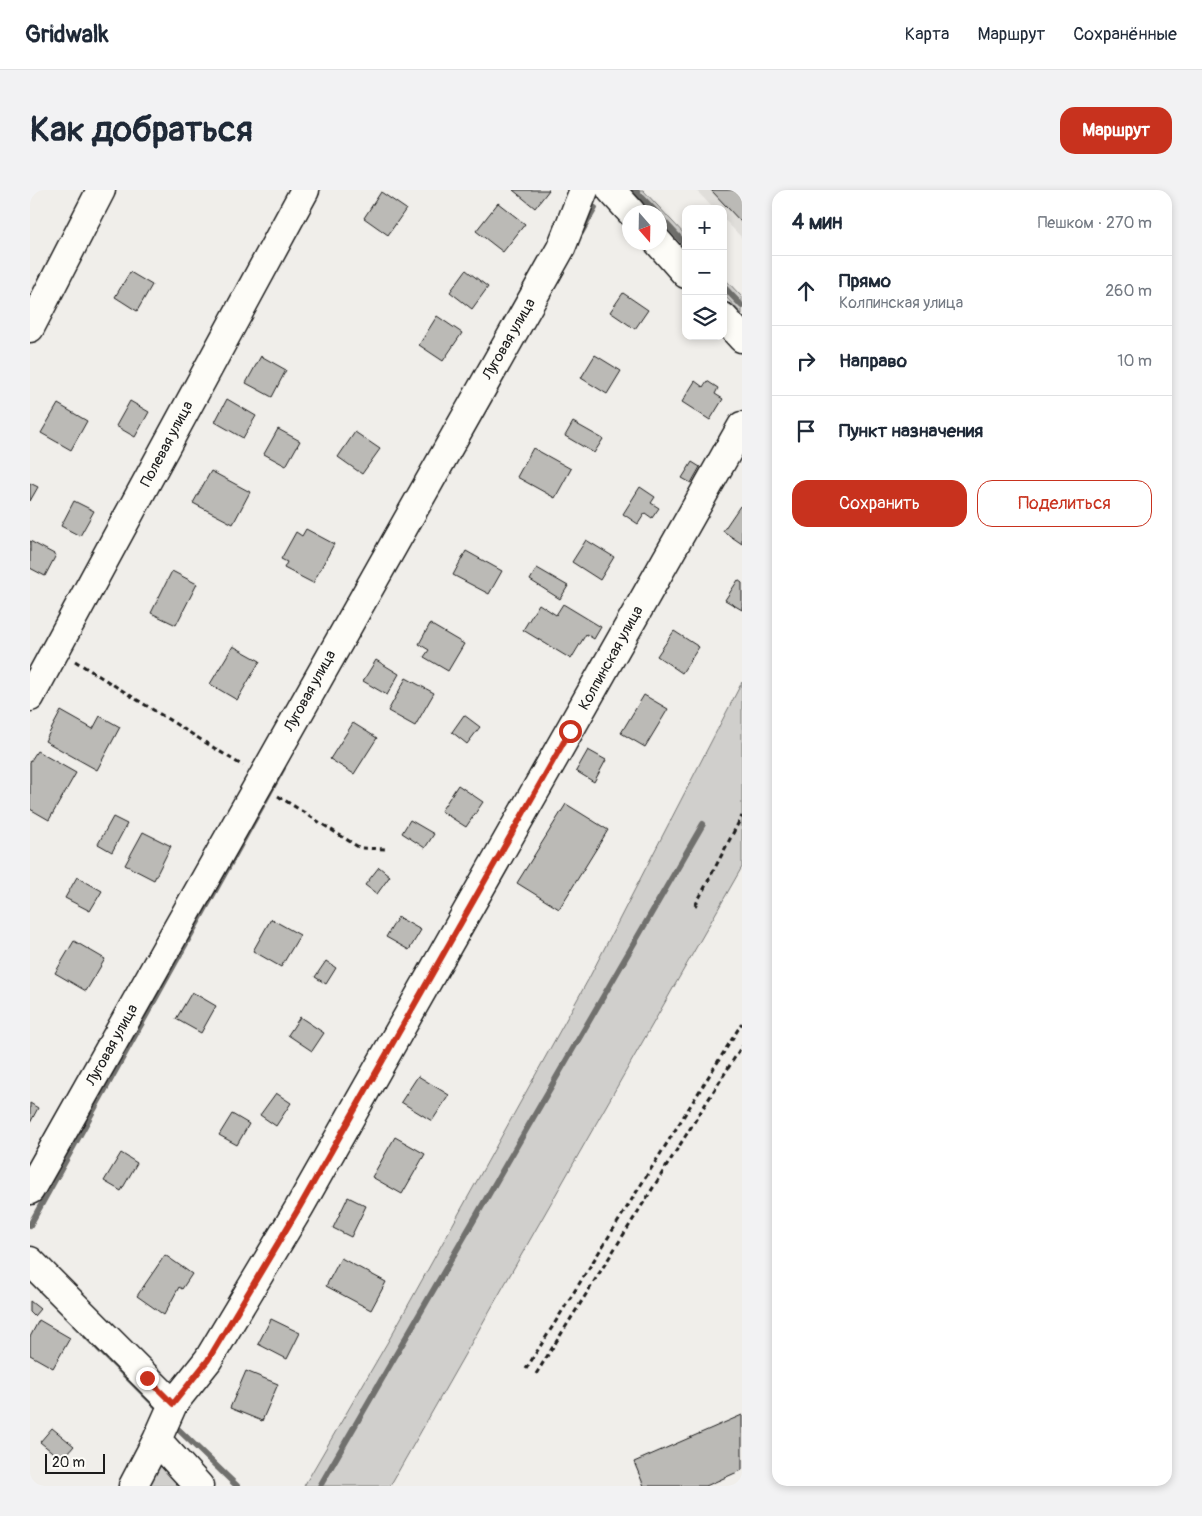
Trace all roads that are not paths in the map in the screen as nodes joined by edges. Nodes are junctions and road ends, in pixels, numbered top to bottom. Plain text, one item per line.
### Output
1 (101, 190) edge
2 (305, 190) edge
3 (584, 190) edge
4 (611, 190) edge
5 (625, 205) edge
6 (665, 250) edge
7 (682, 269) edge
8 (727, 321) edge
9 (30, 328) edge
10 (742, 338) edge
11 (742, 426) edge
12 (30, 697) edge
13 (30, 1190) edge
14 (30, 1261) edge
15 (173, 1404) junction
16 (157, 1440) junction
17 (133, 1486) edge
18 (199, 1486) edge

1 - 9 street
2 - 12 street, Полевая улица
3 - 13 street, Луговая улица
4 - 5 street
6 - 7 street
8 - 10 street
11 - 15 street, Колпинская улица
14 - 15 street
15 - 16 street, Колпинская улица
16 - 17 street, Колпинская улица
16 - 18 street

